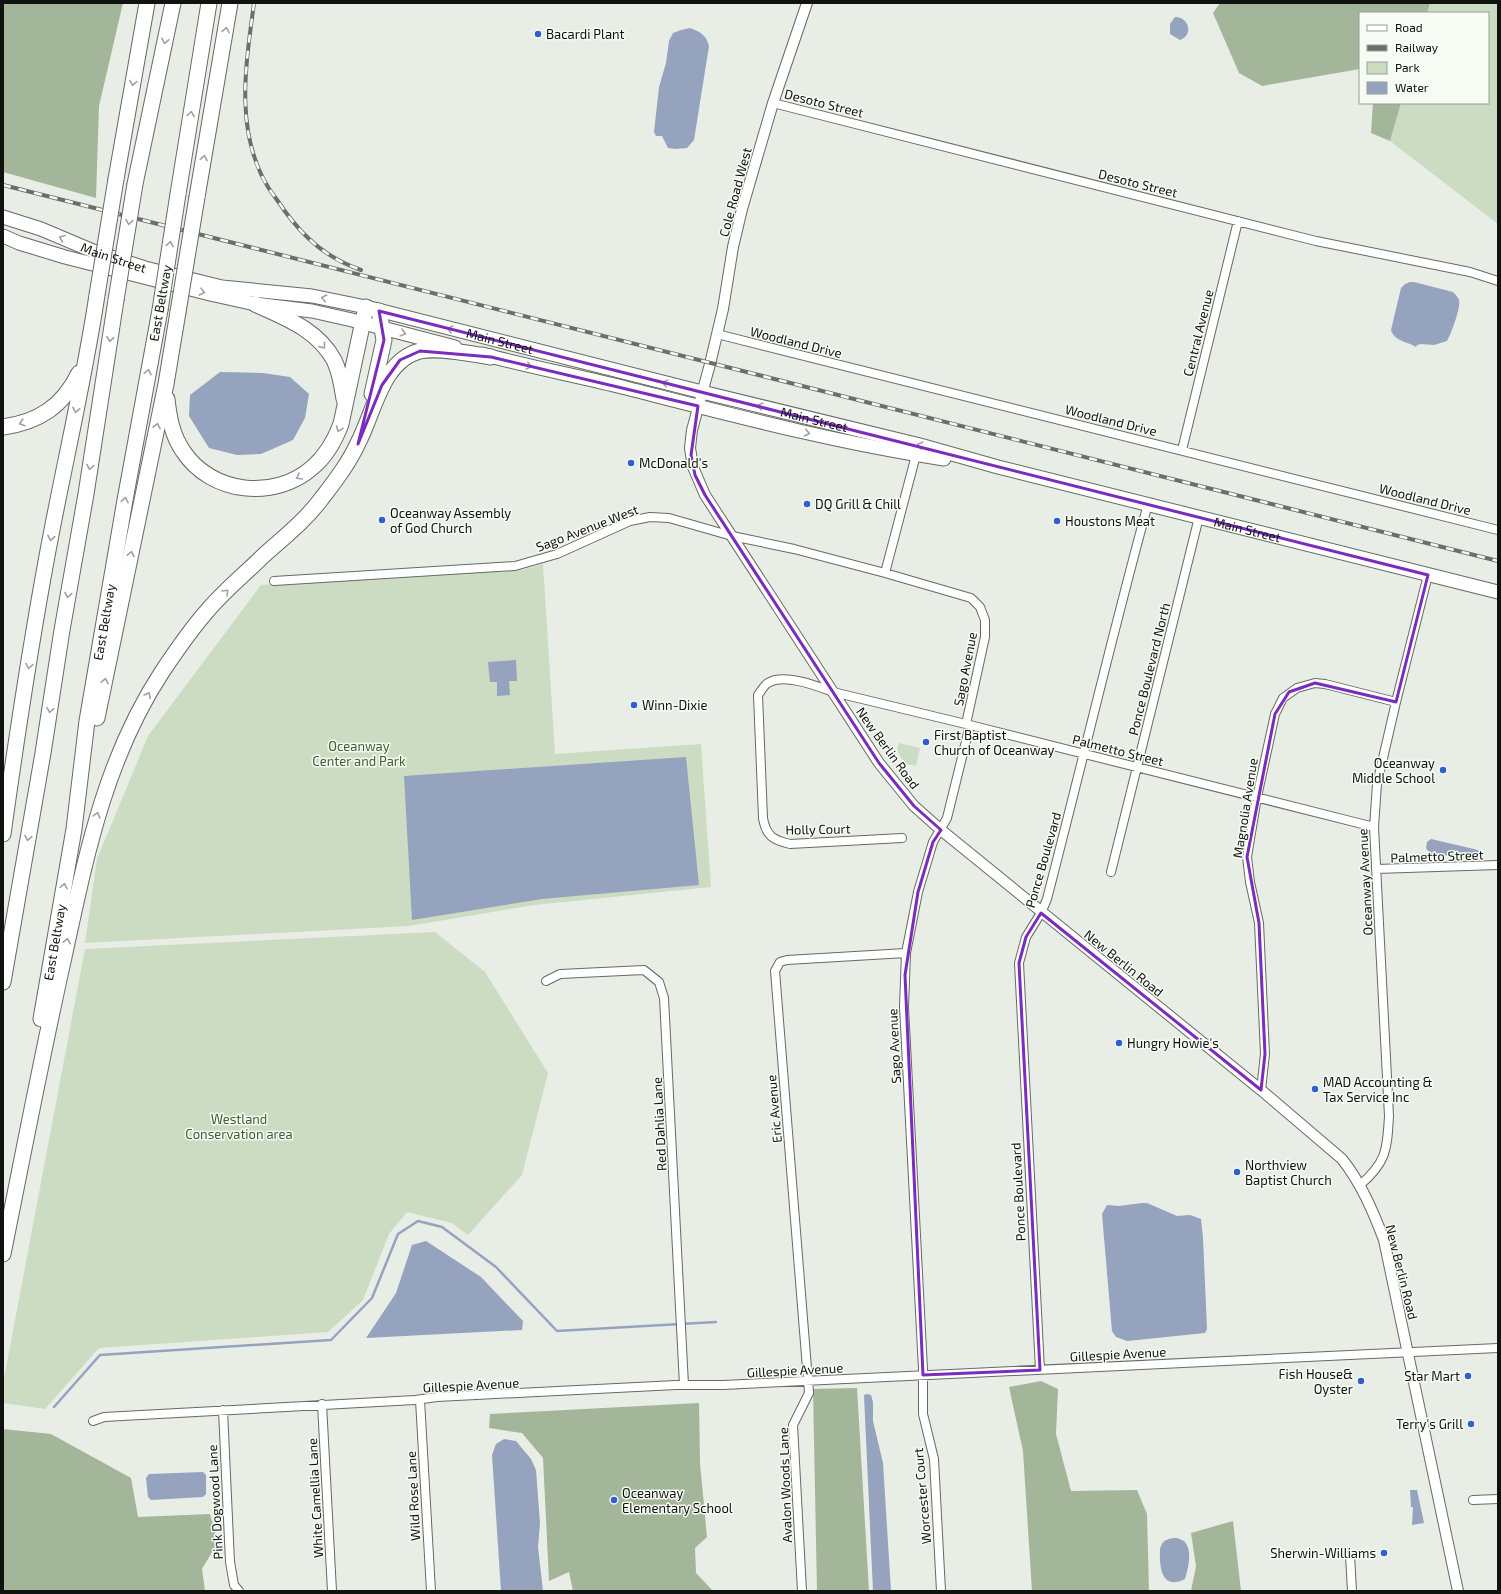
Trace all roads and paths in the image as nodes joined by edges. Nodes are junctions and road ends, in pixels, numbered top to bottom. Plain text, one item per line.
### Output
1 (147, 3) edge
2 (173, 3) edge
3 (209, 3) edge
4 (230, 3) edge
5 (807, 3) edge
6 (773, 103) junction
7 (3, 217) edge
8 (1238, 221) junction
9 (3, 236) edge
10 (1498, 281) edge
11 (255, 304) junction
12 (373, 309) junction
13 (363, 322) junction
14 (382, 327) junction
15 (717, 334) junction
16 (492, 357) junction
17 (86, 358) junction
18 (166, 384) junction
19 (702, 392) junction
20 (345, 403) junction
21 (698, 406) junction
22 (3, 427) edge
23 (358, 444) junction
24 (1182, 450) junction
25 (916, 455) junction
26 (998, 467) junction
27 (1148, 504) junction
28 (1199, 517) junction
29 (1498, 530) edge
30 (732, 536) junction
31 (885, 573) junction
32 (1428, 574) junction
33 (274, 581) dead end
34 (1498, 592) edge
35 (971, 598) joint
36 (833, 692) junction
37 (1396, 702) junction
38 (968, 725) junction
39 (759, 732) joint
40 (1084, 754) junction
41 (1137, 767) junction
42 (1256, 797) junction
43 (1374, 827) junction
44 (74, 829) junction
45 (940, 830) junction
46 (3, 834) edge
47 (902, 838) dead end
48 (1498, 866) edge
49 (1376, 869) junction
50 (1111, 872) dead end
51 (1042, 913) junction
52 (906, 953) junction
53 (546, 981) dead end
54 (3, 982) edge
55 (1261, 1090) junction
56 (1360, 1185) junction
57 (3, 1242) edge
58 (3, 1254) edge
59 (1498, 1348) edge
60 (1408, 1352) junction
61 (1040, 1370) junction
62 (923, 1375) junction
63 (808, 1381) junction
64 (684, 1385) junction
65 (420, 1400) junction
66 (322, 1404) junction
67 (223, 1410) junction
68 (93, 1421) dead end
69 (1498, 1499) edge
70 (1473, 1500) dead end
71 (1350, 1555) dead end
72 (239, 1591) edge
73 (332, 1591) edge
74 (431, 1591) edge
75 (802, 1591) edge
76 (941, 1591) edge
77 (1352, 1591) edge
78 (1458, 1591) edge

1 -> 17 highway, bridge
2 -> 54 highway, bridge
44 -> 3 highway, East Beltway, bridge
18 -> 4 highway, bridge
5 - 6 street, Cole Road West
6 - 8 street, Desoto Street
6 - 15 street, Cole Road West
12 -> 7 main road, Main Street
8 - 10 street, Desoto Street
8 - 24 street, Central Avenue
9 -> 11 main road, Main Street
11 - 13 main road, Main Street
11 -> 20 highway
12 - 13 highway
12 - 14 highway
19 -> 12 main road, Main Street
13 - 14 main road, Main Street
13 - 20 highway
14 -> 16 main road, Main Street
14 - 23 highway
15 - 19 street, Cole Road West
15 - 24 street, Woodland Drive
16 -> 21 main road, Main Street
16 - 23 highway
17 -> 22 highway
17 -> 46 highway
20 -> 18 highway
44 -> 18 highway
19 - 21 street, New Berlin Road
26 -> 19 main road, Main Street
21 -> 25 main road, Main Street
21 - 30 street, New Berlin Road
58 -> 23 highway
24 - 29 street, Woodland Drive
25 - 26 main road, Main Street
25 - 31 street
26 - 27 main road, Main Street
27 - 28 main road, Main Street
27 - 40 street, Ponce Boulevard
28 - 32 main road, Main Street
28 - 41 street, Ponce Boulevard North
30 - 31 street, Sago Avenue West
30 - 33 street, Sago Avenue West
30 - 36 street, New Berlin Road
31 - 35 street, Sago Avenue West
32 - 34 main road, Main Street
32 - 37 street, Oceanway Avenue
35 - 38 street, Sago Avenue
36 - 38 street, Palmetto Street
36 - 39 street, Palmetto Street
36 - 45 street, New Berlin Road
37 - 42 street, Magnolia Avenue
37 - 43 street, Oceanway Avenue
38 - 40 street, Palmetto Street
38 - 45 street, Sago Avenue
39 - 47 street, Holly Court
40 - 41 street, Palmetto Street
40 - 51 street, Ponce Boulevard
41 - 42 street, Palmetto Street
41 - 50 street, Ponce Boulevard North
42 - 43 street, Palmetto Street
42 - 55 street, Magnolia Avenue
43 - 49 street, Oceanway Avenue
57 -> 44 highway, East Beltway
45 - 51 street, New Berlin Road
45 - 52 street, Sago Avenue
48 - 49 street, Palmetto Street
49 - 56 street, Oceanway Avenue
51 - 55 street, New Berlin Road
51 - 61 street, Ponce Boulevard
52 - 62 street, Sago Avenue
52 - 63 street, Eric Avenue
53 - 64 street, Red Dahlia Lane
55 - 56 street, New Berlin Road
56 - 60 street, New Berlin Road
59 - 60 street, Gillespie Avenue
60 - 61 street, Gillespie Avenue
60 - 78 street, New Berlin Road
61 - 62 street, Gillespie Avenue
62 - 63 street, Gillespie Avenue
62 - 76 street, Worcester Court
63 - 64 street, Gillespie Avenue
63 - 75 street, Avalon Woods Lane
64 - 65 street, Gillespie Avenue
65 - 66 street, Gillespie Avenue
65 - 74 street, Wild Rose Lane
66 - 67 street, Gillespie Avenue
66 - 73 street, White Camellia Lane
67 - 68 street, Gillespie Avenue
67 - 72 street, Pink Dogwood Lane
69 - 70 street
71 - 77 street

